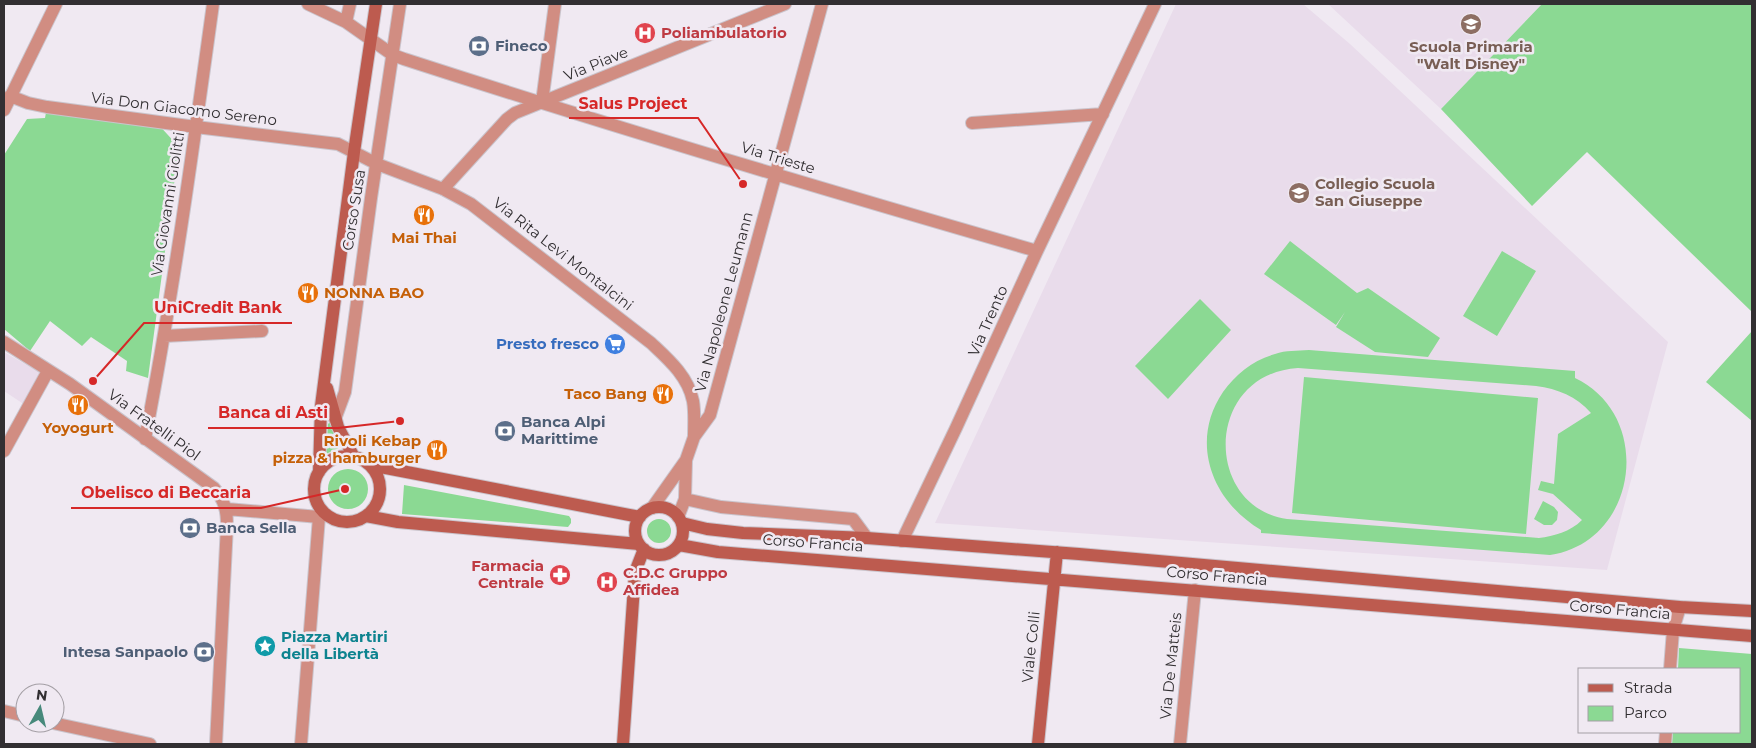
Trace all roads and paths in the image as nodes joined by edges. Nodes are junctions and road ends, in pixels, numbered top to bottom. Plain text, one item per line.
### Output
1 (56, 4) edge
2 (213, 4) edge
3 (308, 4) edge
4 (350, 4) edge
5 (376, 4) edge
6 (400, 4) edge
7 (555, 4) edge
8 (785, 4) edge
9 (822, 4) edge
10 (1156, 4) edge
11 (346, 22) junction
12 (371, 41) junction
13 (393, 55) junction
14 (10, 96) junction
15 (542, 102) junction
16 (4, 110) edge
17 (1103, 114) junction
18 (972, 123) dead end
19 (196, 128) junction
20 (354, 152) junction
21 (377, 164) junction
22 (775, 174) junction
23 (443, 189) junction
24 (1037, 251) junction
25 (262, 331) dead end
26 (164, 336) junction
27 (4, 342) edge
28 (48, 371) junction
29 (325, 380) junction
30 (335, 420) junction
31 (694, 437) junction
32 (145, 439) junction
33 (4, 451) edge
34 (354, 457) junction
35 (686, 460) junction
36 (370, 465) junction
37 (319, 472) junction
38 (685, 499) junction
39 (652, 508) junction
40 (227, 509) junction
41 (321, 515) junction
42 (366, 516) junction
43 (640, 517) junction
44 (680, 520) junction
45 (867, 538) junction
46 (902, 541) junction
47 (679, 545) junction
48 (642, 547) junction
49 (1057, 552) junction
50 (1054, 578) junction
51 (1195, 590) junction
52 (1680, 607) junction
53 (1752, 611) edge
54 (1673, 630) junction
55 (1752, 636) edge
56 (1670, 668) edge
57 (65, 726) edge
58 (150, 744) edge
59 (216, 744) edge
60 (301, 744) edge
61 (623, 744) edge
62 (1038, 744) edge
63 (1180, 744) edge

1 - 14 street
2 - 19 street, Via Giovanni Giolitti
3 - 11 street, Via Trieste
4 - 11 street
5 - 12 main road, Corso Susa
6 - 13 street, Corso Susa
7 - 15 street
8 - 15 street, Via Piave
9 - 22 street, Via Napoleone Leumann
10 - 17 street, Via Trento
11 - 12 street, Via Trieste
12 - 13 street, Via Trieste
12 - 20 main road, Corso Susa
13 - 15 street, Via Trieste
13 - 21 street, Corso Susa
14 - 16 street
14 - 19 street, Via Don Giacomo Sereno
15 - 22 street, Via Trieste
15 - 23 street, Via Piave
17 - 18 street
17 - 24 street, Via Trento
19 - 20 street, Via Don Giacomo Sereno
19 - 26 street, Via Giovanni Giolitti
20 - 21 street, Via Rita Levi Montalcini
20 - 29 main road, Corso Susa
21 - 23 street, Via Rita Levi Montalcini
21 - 30 street, Corso Susa
22 - 24 street, Via Trieste
22 - 31 street, Via Napoleone Leumann
23 - 31 street, Via Rita Levi Montalcini
24 - 46 street, Via Trento
25 - 26 street
26 - 32 street, Via Giovanni Giolitti
27 - 28 street, Via Fratelli Piol
28 - 32 street, Via Fratelli Piol
28 - 33 street
29 - 30 main road, Corso Susa
29 - 37 main road, Corso Susa
30 - 34 main road, Corso Susa
31 - 35 street, Via Napoleone Leumann
32 - 40 street, Via Fratelli Piol
34 - 36 main road
34 - 37 main road
35 - 38 street, Via Napoleone Leumann
35 - 39 street, Via Napoleone Leumann
36 - 42 main road
36 - 43 main road
37 - 41 main road
38 - 44 street, Via Napoleone Leumann
38 - 45 street, Corso Francia
39 - 43 main road
39 - 44 main road
40 - 41 street
40 - 59 street
41 - 42 main road
41 - 60 street
42 - 48 main road
43 - 48 main road
44 - 45 main road, Corso Francia
44 - 47 main road
45 - 46 main road, Corso Francia
46 - 49 main road, Corso Francia
47 - 48 main road
47 - 50 main road, Corso Francia
48 - 61 main road
49 - 50 main road, Viale Colli
49 - 52 main road, Corso Francia
50 - 51 main road, Corso Francia
50 - 62 main road, Viale Colli
51 - 54 main road, Corso Francia
51 - 63 street, Via De Matteis
52 - 53 main road, Corso Francia
52 - 54 street
54 - 55 main road, Corso Francia
54 - 56 street
57 - 58 street

